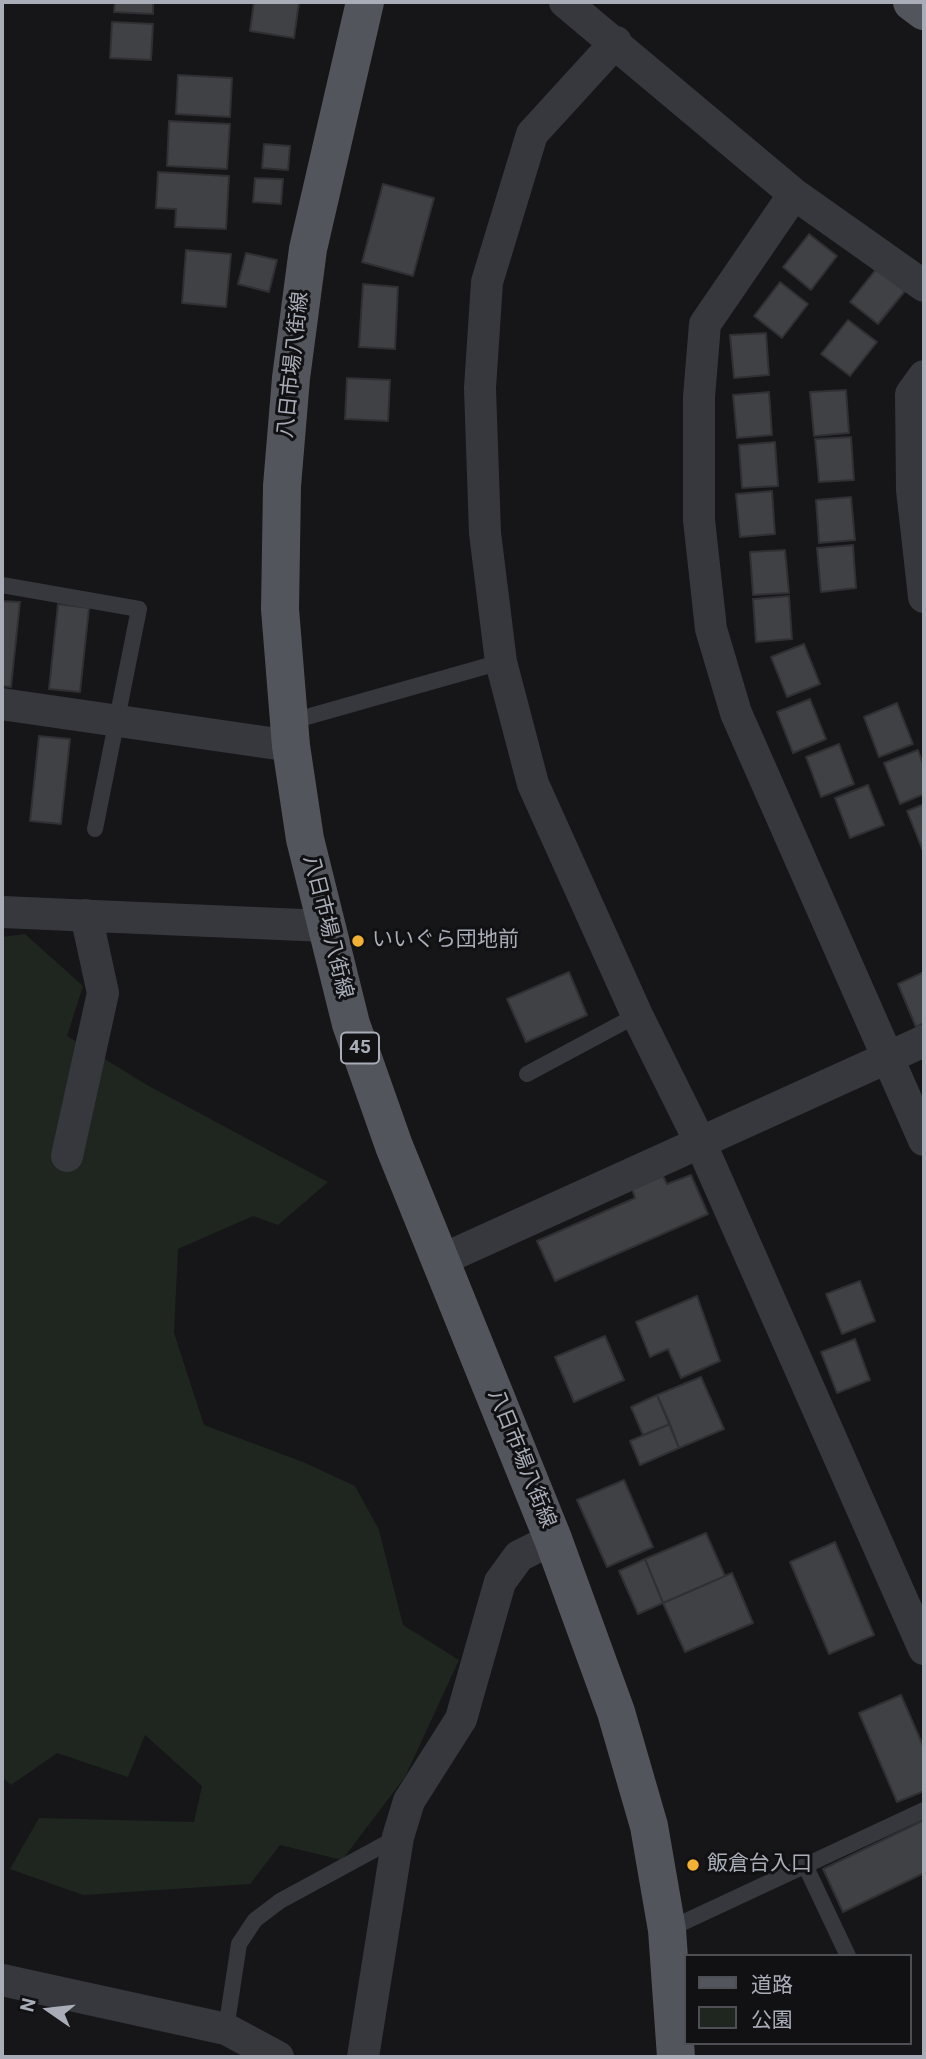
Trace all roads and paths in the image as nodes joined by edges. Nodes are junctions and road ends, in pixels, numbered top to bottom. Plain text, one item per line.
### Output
1 (365, 2) edge
2 (565, 2) edge
3 (912, 2) edge
4 (924, 11) edge
5 (616, 42) junction
6 (794, 194) junction
7 (924, 286) edge
8 (924, 376) edge
9 (2, 585) edge
10 (924, 597) edge
11 (501, 662) junction
12 (2, 704) edge
13 (117, 719) junction
14 (290, 734) junction
15 (95, 829) dead end
16 (2, 912) edge
17 (86, 915) junction
18 (325, 926) junction
19 (637, 1015) junction
20 (924, 1041) edge
21 (887, 1058) junction
22 (527, 1074) dead end
23 (924, 1140) edge
24 (700, 1142) junction
25 (67, 1157) dead end
26 (441, 1260) junction
27 (553, 1539) junction
28 (924, 1648) edge
29 (924, 1810) edge
30 (398, 1838) junction
31 (805, 1865) junction
32 (667, 1930) junction
33 (847, 1954) edge
34 (2, 1980) edge
35 (226, 2029) junction
36 (278, 2057) edge
37 (363, 2057) edge
38 (676, 2057) edge

1 - 14 main road, 八日市場八街線 / 45
2 - 5 street
3 - 4 main road
5 - 6 street
5 - 11 street
6 - 7 street
6 - 21 street
8 - 10 street
9 - 13 lane
11 - 14 lane
11 - 19 street
12 - 13 street
13 - 14 street
13 - 15 lane
14 - 18 main road, 八日市場八街線 / 45
16 - 17 street
17 - 18 street
17 - 25 street
18 - 26 main road, 八日市場八街線 / 45
19 - 22 lane
19 - 24 street
20 - 21 street
21 - 23 street
21 - 24 street
24 - 26 street
24 - 28 street
26 - 27 main road, 八日市場八街線 / 45
27 - 30 street
27 - 32 main road, 八日市場八街線 / 45
29 - 31 lane
30 - 35 lane
30 - 37 street
31 - 32 lane
31 - 33 lane
32 - 38 main road, 八日市場八街線 / 45
34 - 35 street
35 - 36 street

